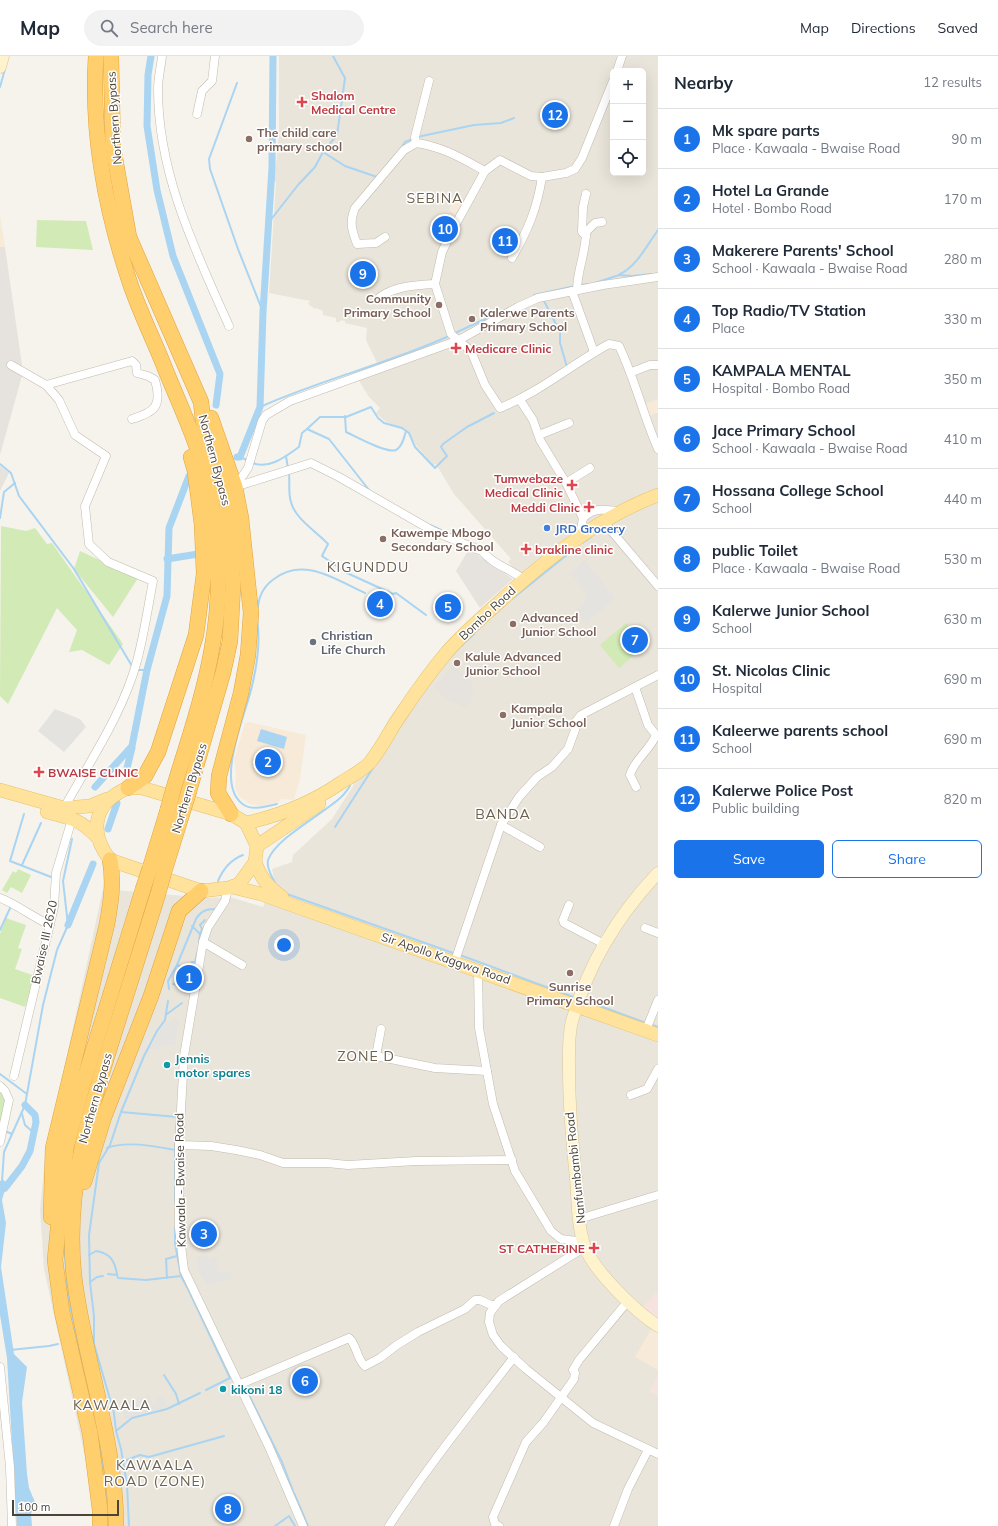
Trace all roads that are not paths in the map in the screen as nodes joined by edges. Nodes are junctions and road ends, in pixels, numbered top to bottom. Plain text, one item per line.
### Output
1 (3, 56) edge
2 (96, 56) edge
3 (110, 56) edge
4 (162, 56) edge
5 (215, 56) edge
6 (622, 56) edge
7 (0, 67) edge
8 (618, 68) edge
9 (429, 81) dead end
10 (610, 88) edge
11 (198, 114) dead end
12 (415, 140) junction
13 (485, 171) junction
14 (542, 176) junction
15 (586, 194) dead end
16 (602, 222) dead end
17 (586, 236) junction
18 (385, 237) dead end
19 (512, 258) dead end
20 (658, 277) edge
21 (435, 284) junction
22 (576, 288) junction
23 (380, 297) dead end
24 (229, 326) dead end
25 (454, 338) junction
26 (594, 352) junction
27 (10, 365) dead end
28 (658, 365) edge
29 (632, 372) junction
30 (46, 385) junction
31 (520, 400) junction
32 (200, 402) junction
33 (180, 407) junction
34 (132, 419) dead end
35 (568, 423) dead end
36 (539, 435) junction
37 (658, 449) edge
38 (590, 468) dead end
39 (566, 483) junction
40 (235, 487) junction
41 (658, 495) edge
42 (620, 512) junction
43 (583, 518) junction
44 (603, 521) junction
45 (580, 536) junction
46 (523, 579) junction
47 (658, 586) edge
48 (658, 675) edge
49 (635, 687) junction
50 (355, 774) junction
51 (636, 787) dead end
52 (128, 788) junction
53 (181, 789) junction
54 (0, 790) edge
55 (0, 797) edge
56 (107, 799) junction
57 (64, 808) junction
58 (175, 811) junction
59 (231, 814) junction
60 (72, 819) junction
61 (246, 824) junction
62 (501, 826) junction
63 (97, 837) junction
64 (257, 846) junction
65 (540, 847) dead end
66 (110, 860) junction
67 (255, 862) junction
68 (658, 873) edge
69 (230, 888) junction
70 (201, 891) junction
71 (0, 898) edge
72 (569, 905) dead end
73 (296, 906) junction
74 (50, 925) junction
75 (645, 928) dead end
76 (658, 933) edge
77 (203, 942) junction
78 (604, 944) junction
79 (455, 961) junction
80 (242, 965) dead end
81 (478, 969) junction
82 (658, 1000) edge
83 (578, 1006) junction
84 (381, 1029) dead end
85 (652, 1032) edge
86 (658, 1069) edge
87 (487, 1071) junction
88 (14, 1076) dead end
89 (0, 1086) edge
90 (631, 1095) dead end
91 (0, 1142) edge
92 (179, 1145) junction
93 (512, 1160) junction
94 (658, 1195) edge
95 (579, 1219) junction
96 (72, 1225) junction
97 (585, 1244) junction
98 (55, 1260) junction
99 (628, 1301) junction
100 (496, 1305) junction
101 (658, 1326) edge
102 (514, 1357) junction
103 (0, 1367) edge
104 (240, 1387) junction
105 (560, 1397) junction
106 (648, 1450) junction
107 (658, 1454) edge
108 (12, 1526) edge
109 (100, 1526) edge
110 (116, 1526) edge
111 (303, 1526) edge
112 (389, 1526) edge
113 (499, 1526) edge
114 (614, 1526) edge

1 - 7 street
2 - 33 highway, Northern Bypass
3 - 32 highway, Northern Bypass
4 - 24 street
5 - 11 street
6 - 8 street
9 - 12 street
10 - 14 street
12 - 13 street
12 - 18 street
13 - 14 street
13 - 21 street
14 - 19 street
15 - 17 street
16 - 17 street
17 - 22 street
20 - 22 street
21 - 23 street
21 - 25 street
22 - 25 street
22 - 26 street
25 - 31 street
25 - 40 street
26 - 29 street
26 - 31 street
27 - 30 street
28 - 29 street
29 - 37 street
30 - 34 street
30 - 57 street
31 - 36 street
32 - 40 highway
32 - 53 highway, Northern Bypass
33 - 52 highway
33 - 53 highway, Northern Bypass
35 - 36 street
36 - 39 street
38 - 39 street
39 - 43 street
40 - 46 street
40 - 59 highway
41 - 42 main road, Bombo Road
42 - 43 street
42 - 44 main road, Bombo Road
43 - 45 street
44 - 45 main road, Bombo Road
44 - 47 street
45 - 46 main road, Bombo Road
46 - 50 main road, Bombo Road
48 - 49 street
49 - 51 street
49 - 62 street
50 - 61 main road, Bombo Road
50 - 64 main road, Bombo Road
52 - 56 main road
52 - 59 main road
53 - 58 highway, Northern Bypass, bridge
54 - 57 main road
55 - 60 main road
56 - 57 main road
56 - 63 main road
58 - 96 highway, Northern Bypass, bridge
58 - 98 highway, Northern Bypass, bridge
59 - 61 main road
60 - 63 main road
60 - 74 street, Bwaise III 2620
61 - 64 main road
62 - 65 street
62 - 79 street
63 - 66 main road
64 - 67 main road
66 - 70 main road
66 - 98 highway
67 - 69 main road
67 - 73 main road
68 - 78 street, Nanfumbambi Road
69 - 70 main road
69 - 73 main road, Sir Apollo Kaggwa Road
69 - 77 street, Kawaala - Bwaise Road
70 - 96 highway
71 - 74 street
72 - 78 street
73 - 79 main road, Sir Apollo Kaggwa Road
74 - 88 street, Bwaise III 2620
75 - 76 street
77 - 80 street
77 - 92 street, Kawaala - Bwaise Road
78 - 83 street, Nanfumbambi Road
79 - 81 main road, Sir Apollo Kaggwa Road
81 - 83 main road, Sir Apollo Kaggwa Road
81 - 87 street
82 - 85 street
83 - 85 main road, Sir Apollo Kaggwa Road
83 - 95 street, Nanfumbambi Road
84 - 87 street
86 - 90 street
87 - 93 street
89 - 91 street
92 - 93 street
92 - 104 street, Kawaala - Bwaise Road
93 - 97 street
94 - 95 street
95 - 97 street, Nanfumbambi Road
96 - 110 highway, Northern Bypass
97 - 99 street, Nanfumbambi Road
97 - 100 street
98 - 109 highway, Northern Bypass
99 - 101 street, Nanfumbambi Road
99 - 105 street
100 - 102 street
100 - 104 street
102 - 105 street
102 - 112 street
103 - 108 street
104 - 111 street, Kawaala - Bwaise Road
105 - 106 street
105 - 113 street
106 - 107 street
106 - 114 street

